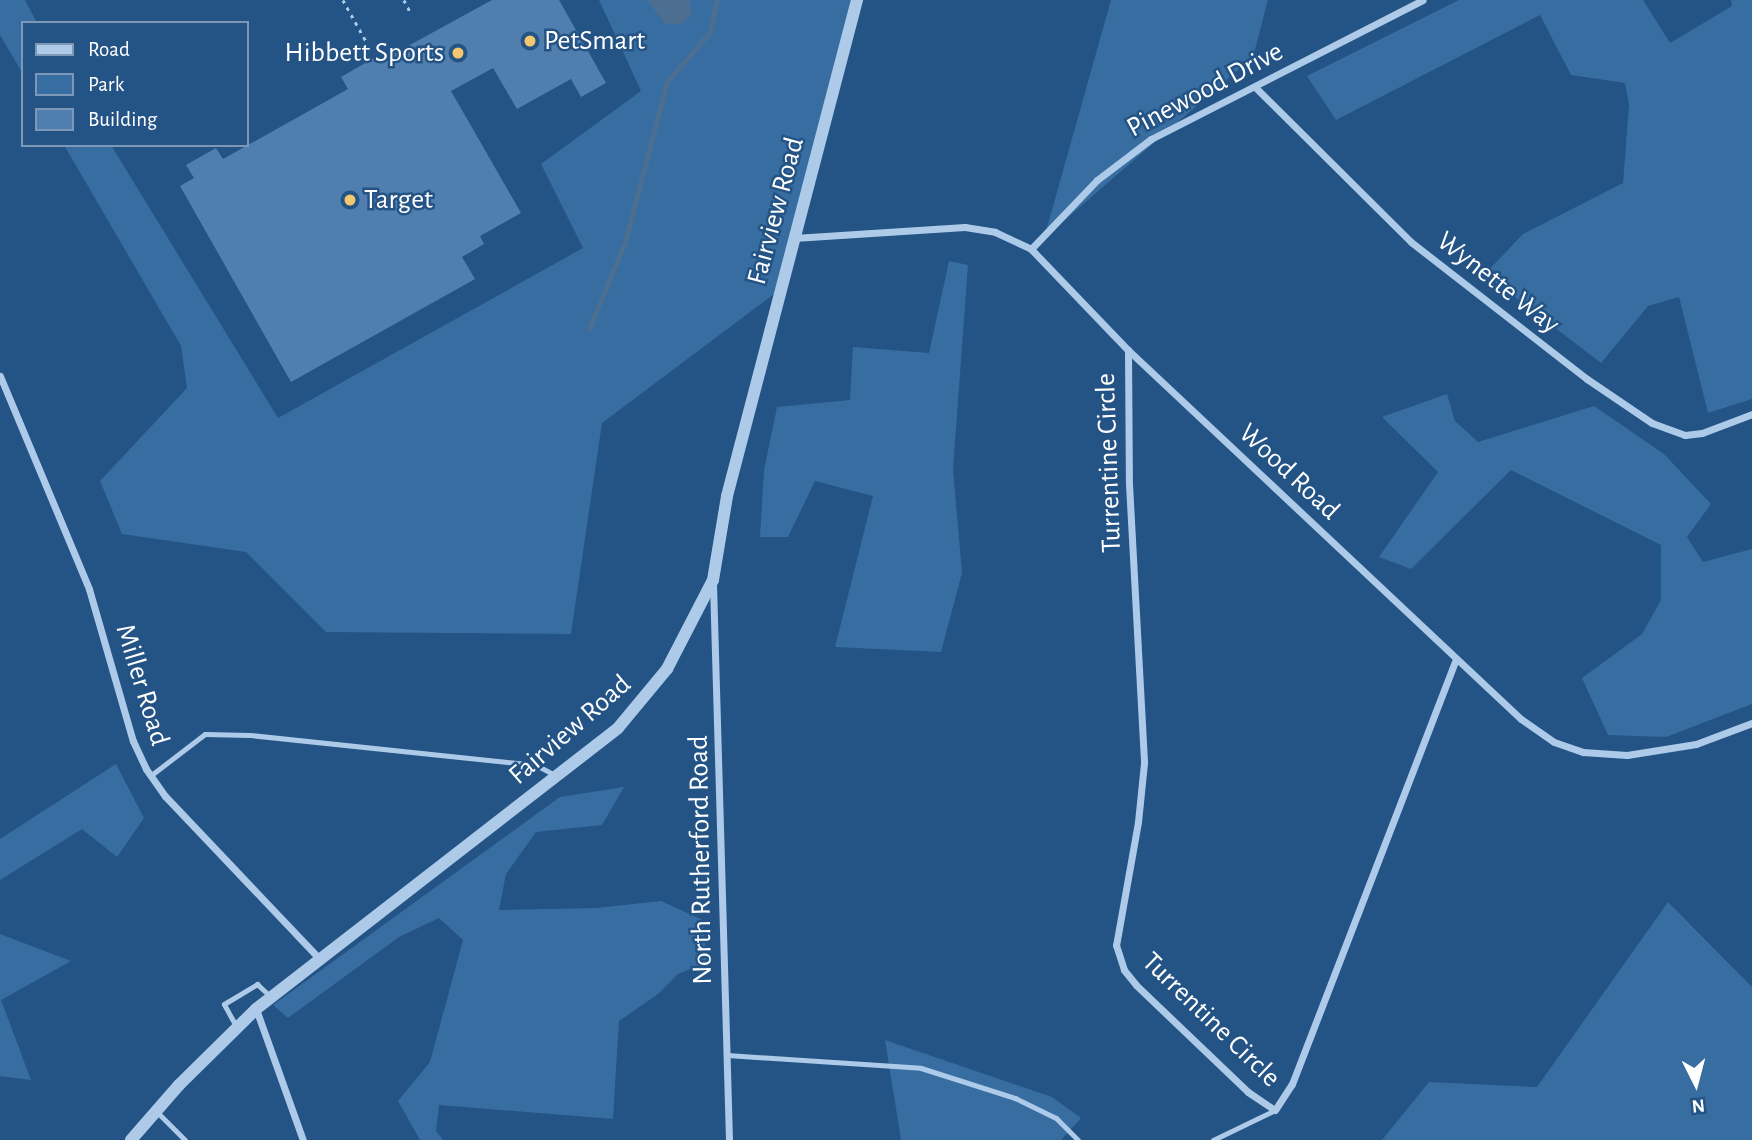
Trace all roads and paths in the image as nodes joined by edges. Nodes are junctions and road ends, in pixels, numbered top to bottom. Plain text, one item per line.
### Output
1 (343, 0) edge
2 (404, 0) edge
3 (857, 0) edge
4 (1423, 0) edge
5 (412, 15) dead end
6 (366, 41) dead end
7 (1256, 88) junction
8 (794, 238) junction
9 (1031, 249) junction
10 (1128, 350) junction
11 (0, 376) edge
12 (1752, 414) edge
13 (713, 580) junction
14 (1457, 659) junction
15 (1752, 723) edge
16 (150, 776) junction
17 (557, 777) junction
18 (319, 958) junction
19 (271, 997) junction
20 (256, 1009) junction
21 (236, 1026) junction
22 (727, 1055) junction
23 (1275, 1110) junction
24 (156, 1111) junction
25 (131, 1140) edge
26 (185, 1140) edge
27 (303, 1140) edge
28 (729, 1140) edge
29 (1078, 1140) edge
30 (1213, 1140) edge

1 - 6 path
2 - 5 path
3 - 8 street, Fairview Road
4 - 7 street, Pinewood Drive
7 - 9 street, Pinewood Drive
7 - 12 street, Wynette Way
8 - 9 street, Wood Road
8 - 13 street, Fairview Road
9 - 10 street, Wood Road
10 - 14 street, Wood Road
10 - 23 street, Turrentine Circle
11 - 16 street, Miller Road
13 - 17 street, Fairview Road
13 - 22 street, North Rutherford Road
14 - 15 street, Wood Road
14 - 23 street, Turrentine Circle
16 - 17 lane
16 - 18 street, Miller Road
17 - 18 street, Fairview Road
18 - 19 street, Fairview Road
19 - 20 street, Fairview Road
19 - 21 lane
20 - 21 street, Fairview Road
20 - 27 street
21 - 24 street, Fairview Road
22 - 28 street, North Rutherford Road
22 - 29 lane
23 - 30 lane
24 - 25 street, Fairview Road
24 - 26 lane

